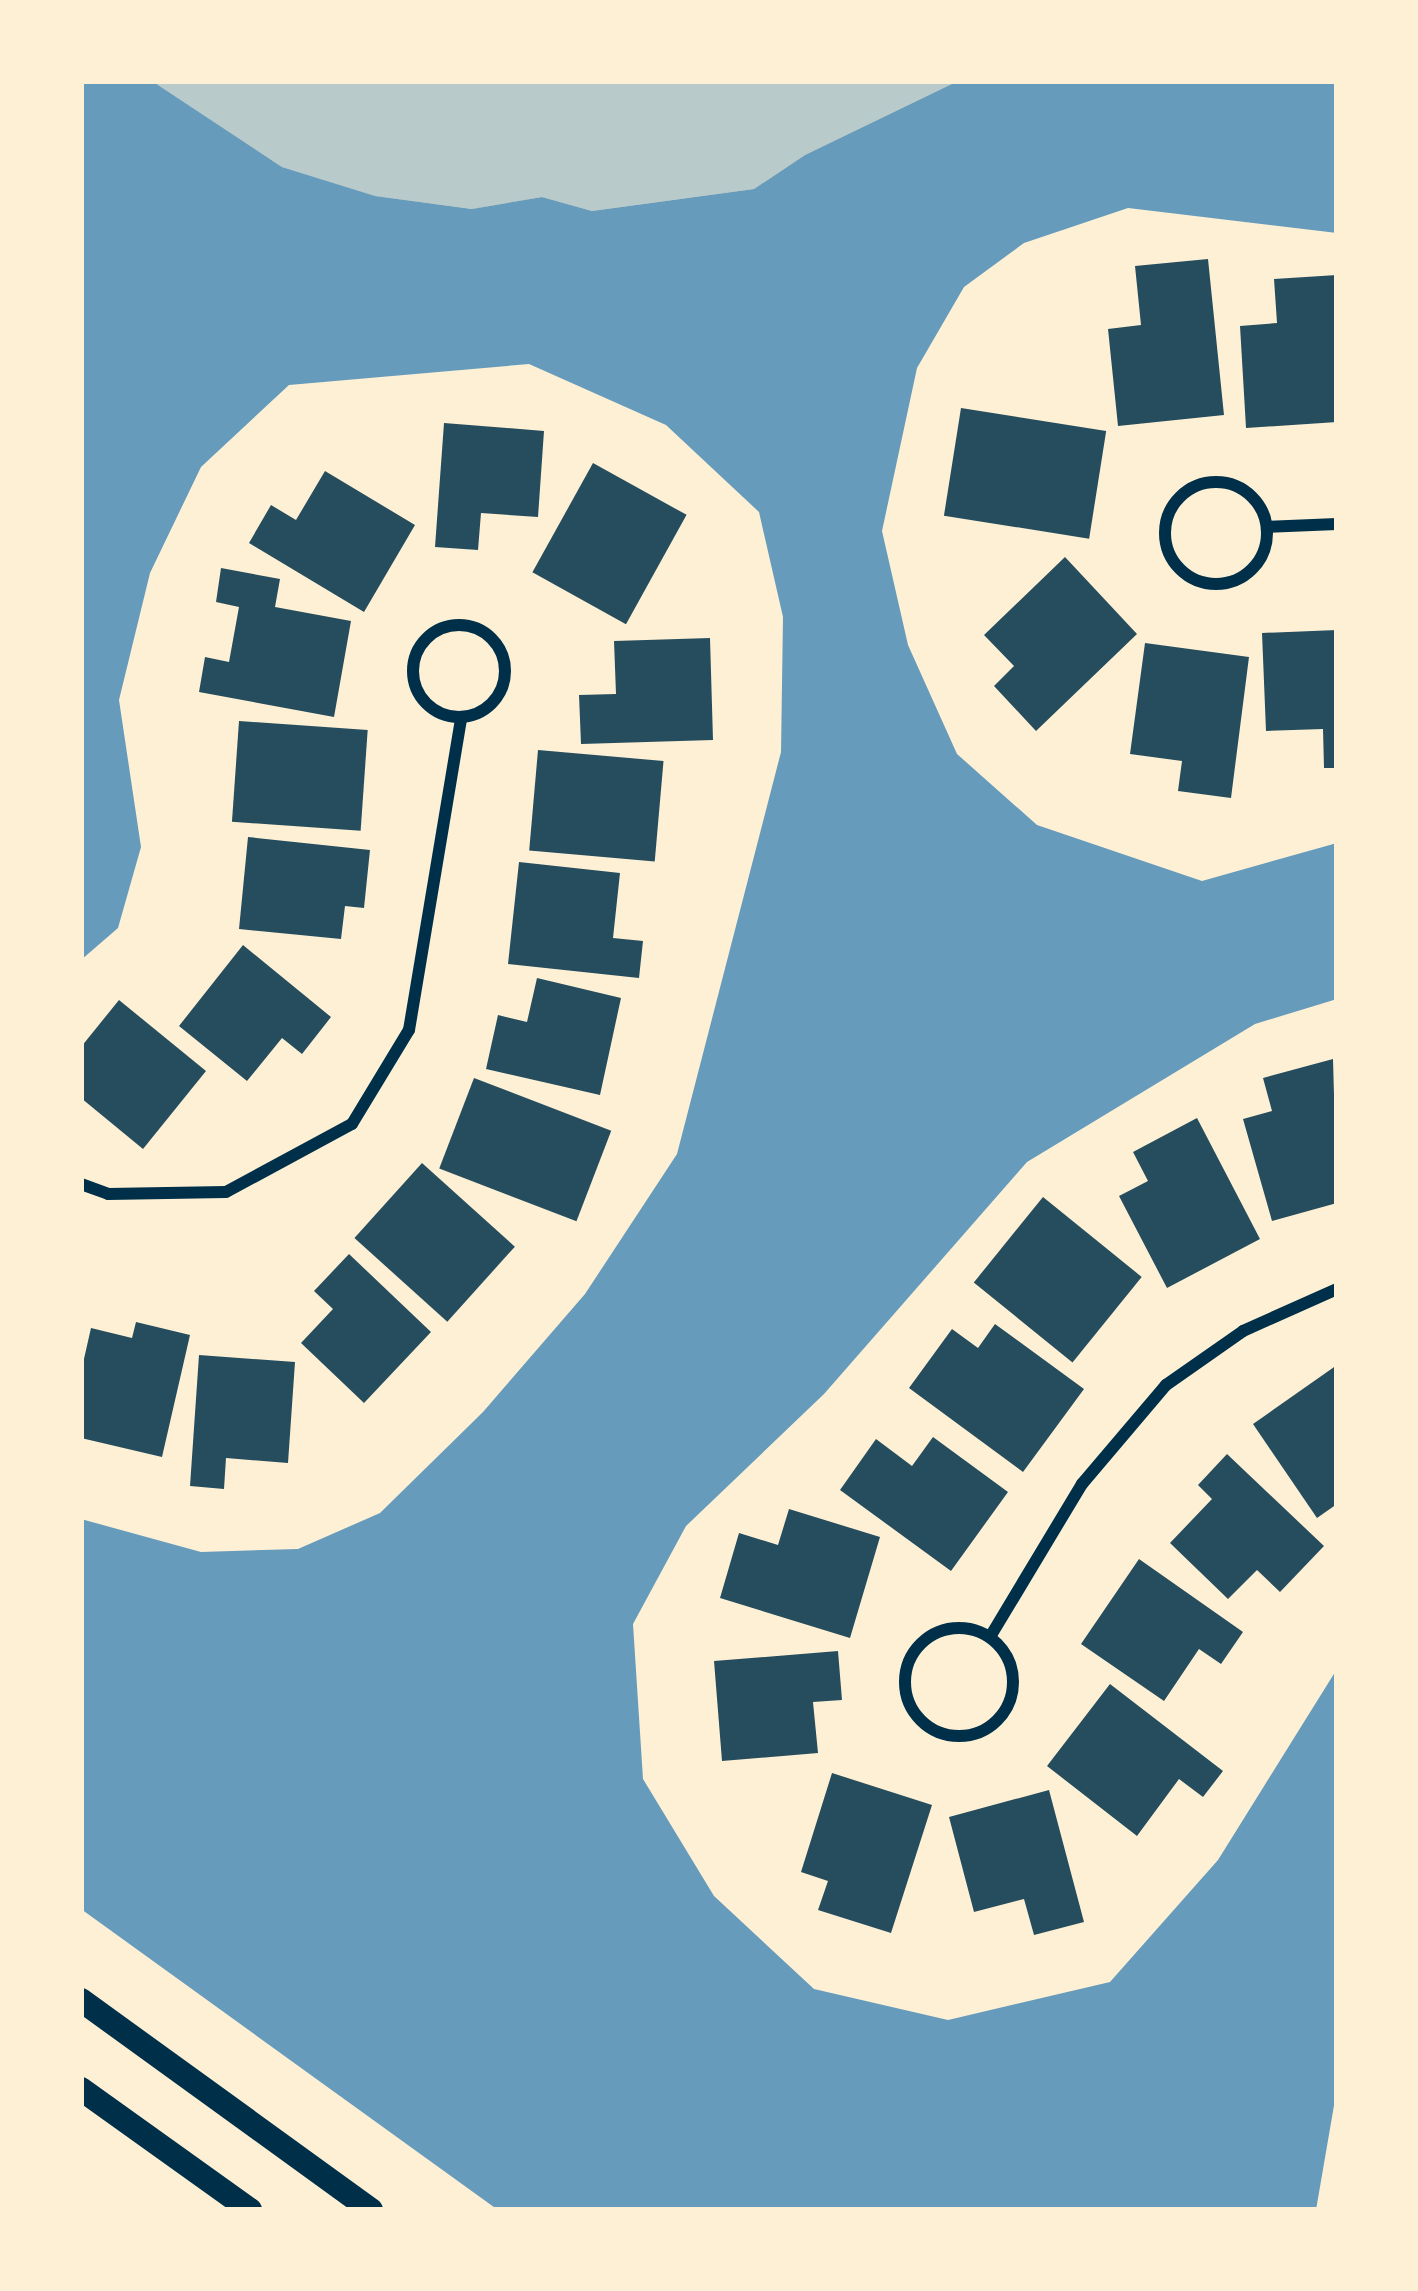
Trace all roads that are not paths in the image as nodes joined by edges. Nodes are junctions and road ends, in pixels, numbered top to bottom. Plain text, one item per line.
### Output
1 (1337, 524) edge
2 (1267, 527) junction
3 (461, 718) junction
4 (81, 1184) edge
5 (1337, 1289) edge
6 (990, 1637) junction
7 (81, 2000) edge
8 (81, 2089) edge
9 (250, 2210) edge
10 (371, 2210) edge

1 - 2 street
2 - 2 street
3 - 3 street
3 - 4 street
5 - 6 street
6 - 6 street
7 - 10 main road
8 - 9 main road

